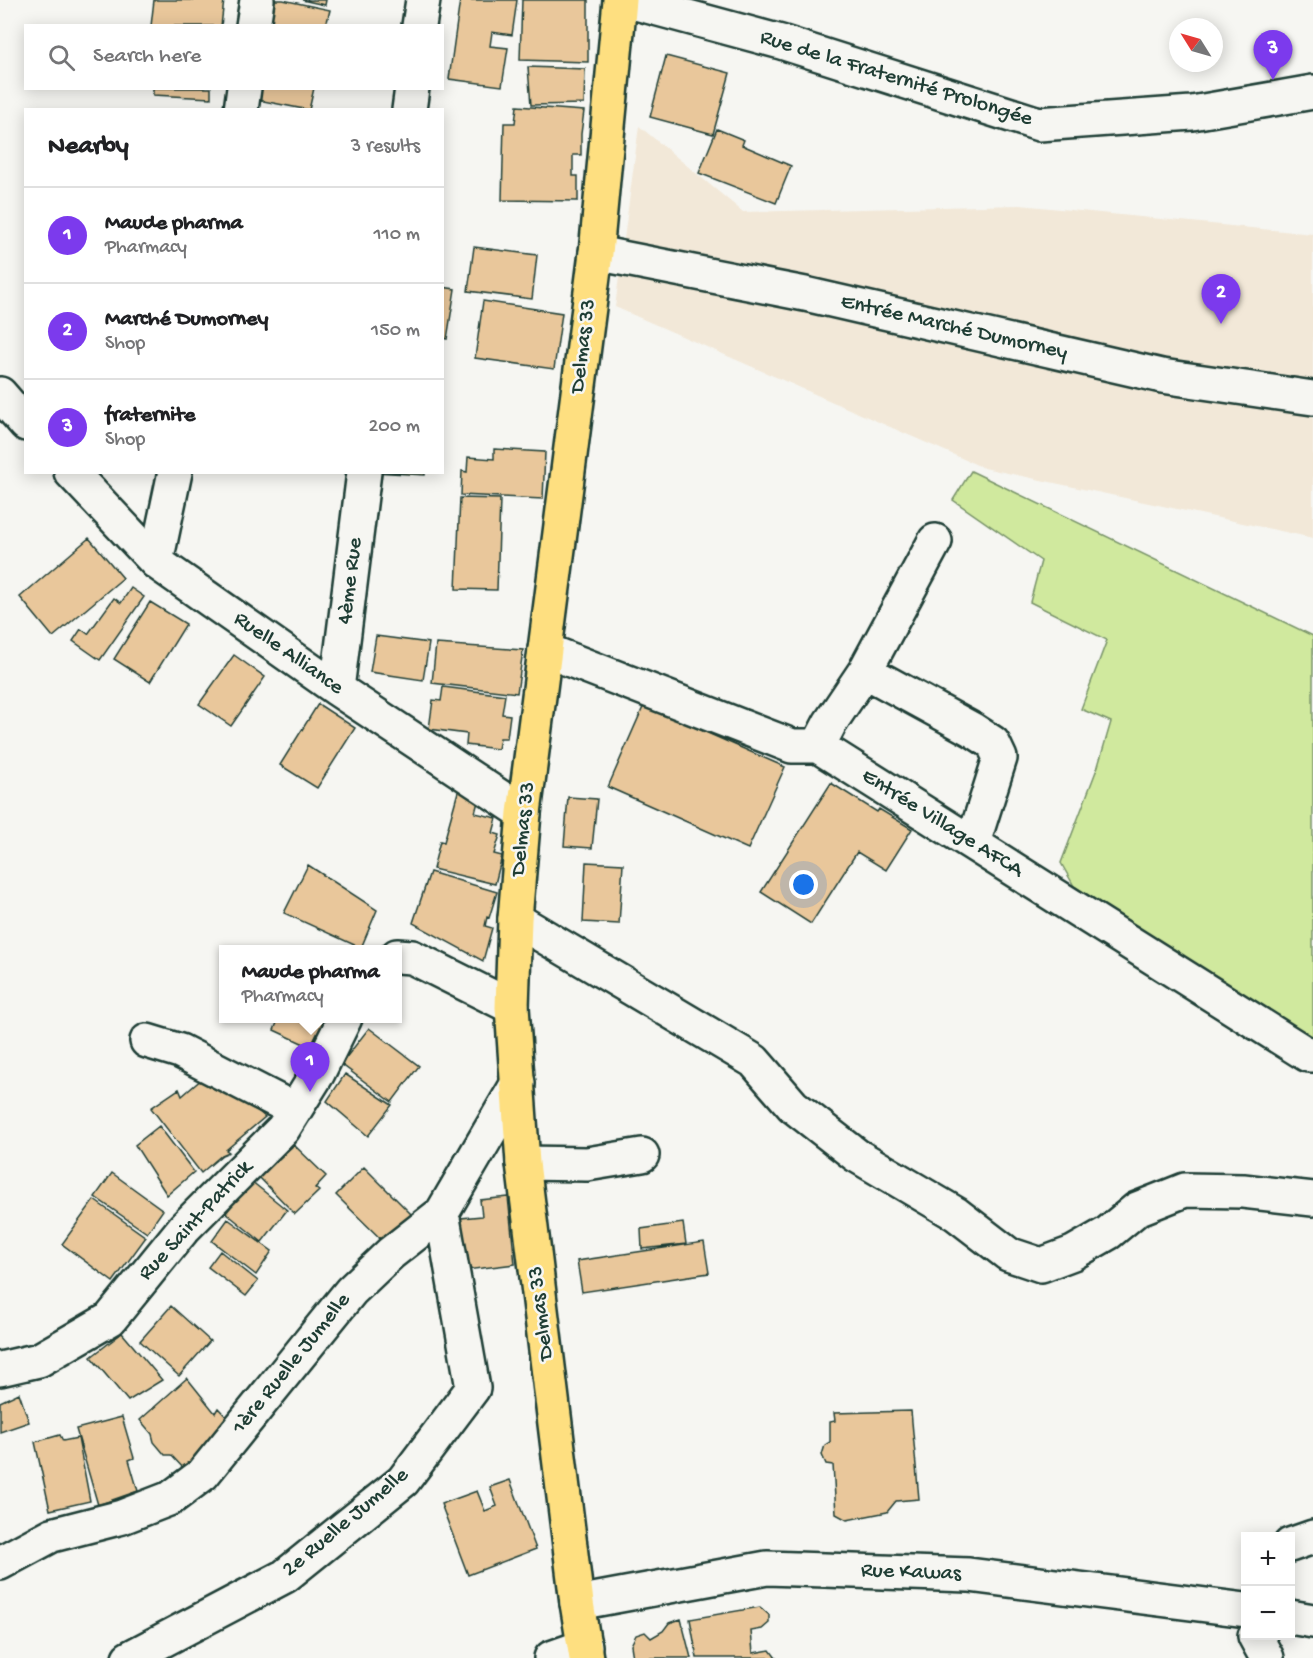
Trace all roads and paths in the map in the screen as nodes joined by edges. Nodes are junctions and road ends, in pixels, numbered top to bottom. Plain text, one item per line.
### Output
1 (256, 0) edge
2 (423, 0) edge
3 (620, 0) edge
4 (625, 0) edge
5 (253, 24) edge
6 (419, 24) edge
7 (244, 90) edge
8 (412, 90) edge
9 (1313, 92) edge
10 (242, 108) edge
11 (409, 108) edge
12 (596, 253) junction
13 (0, 394) edge
14 (1313, 398) edge
15 (24, 422) edge
16 (73, 474) edge
17 (175, 474) edge
18 (364, 474) edge
19 (935, 541) dead end
20 (156, 562) junction
21 (545, 650) junction
22 (865, 671) junction
23 (337, 689) junction
24 (818, 746) junction
25 (524, 813) junction
26 (973, 843) junction
27 (515, 919) junction
28 (402, 956) edge
29 (513, 1007) junction
30 (343, 1023) edge
31 (147, 1041) dead end
32 (1313, 1055) edge
33 (518, 1083) junction
34 (295, 1110) junction
35 (642, 1155) dead end
36 (523, 1162) junction
37 (1313, 1199) edge
38 (442, 1213) junction
39 (0, 1369) edge
40 (1313, 1537) edge
41 (1295, 1543) edge
42 (0, 1563) edge
43 (577, 1603) junction
44 (1241, 1613) edge
45 (1295, 1618) edge
46 (1313, 1620) edge
47 (1258, 1640) edge
48 (586, 1652) edge
49 (129, 1658) edge
50 (551, 1658) edge
51 (1267, 1658) edge

1 - 5 street
2 - 6 street
3 - 12 main road, Delmas 33
4 - 9 street, Rue de la Fraternité Prolongée
7 - 10 street
8 - 11 street
12 - 14 street, Entrée Marché Dumorney
12 - 21 main road, Delmas 33
13 - 15 street
16 - 20 street, Ruelle Alliance
17 - 20 street
18 - 23 street, 4ème Rue
19 - 22 street
20 - 23 street, Ruelle Alliance
21 - 24 street, Entrée Village AFCA
21 - 25 main road, Delmas 33
22 - 24 street
22 - 26 street
23 - 25 street, Ruelle Alliance
24 - 26 street, Entrée Village AFCA
25 - 27 main road, Delmas 33
26 - 32 street, Entrée Village AFCA
27 - 29 main road, Delmas 33
27 - 37 street
28 - 29 street
29 - 33 main road, Delmas 33
30 - 34 street, Rue Saint-Patrick
31 - 34 street
33 - 36 main road, Delmas 33
33 - 38 street, 1ère Ruelle Jumelle
34 - 39 street, Rue Saint-Patrick
35 - 36 street
36 - 43 main road, Delmas 33
38 - 42 street, 1ère Ruelle Jumelle
38 - 49 street, 2e Ruelle Jumelle
40 - 41 street
43 - 44 street, Rue Kawas
43 - 48 main road, Delmas 33
45 - 46 street
47 - 51 street
48 - 50 street

